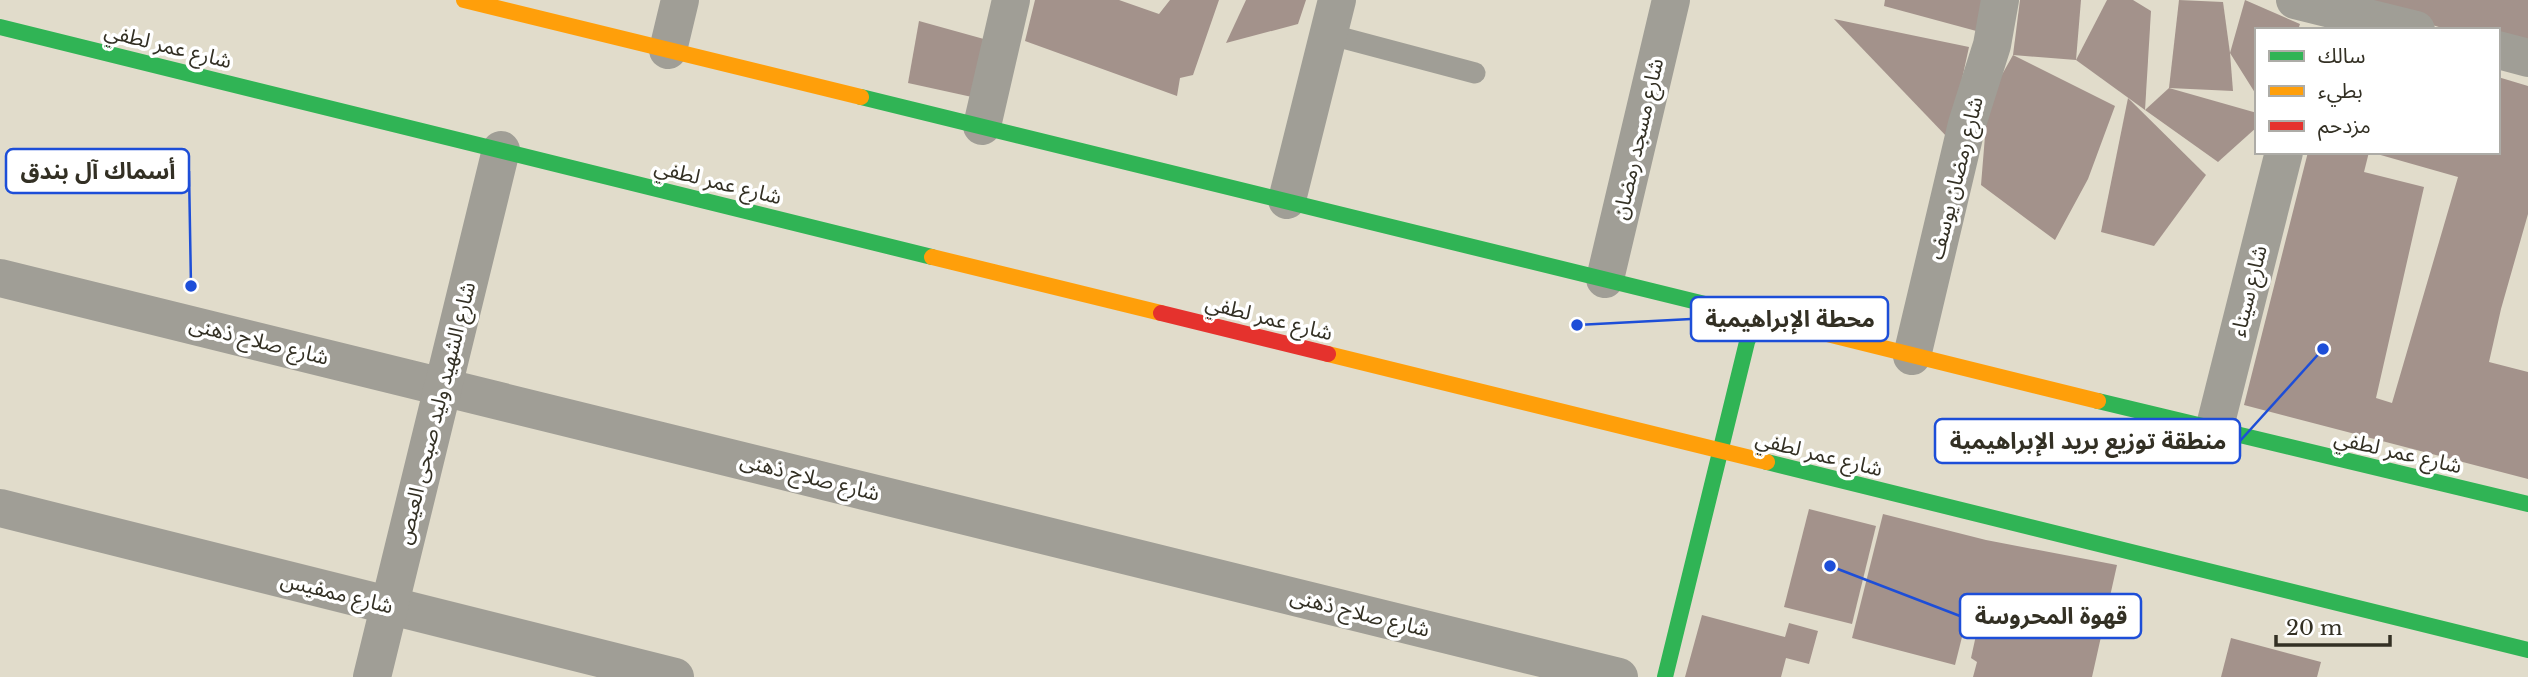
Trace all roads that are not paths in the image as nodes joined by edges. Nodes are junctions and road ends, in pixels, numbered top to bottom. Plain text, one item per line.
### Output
1 (464, 0) edge
2 (680, 0) edge
3 (1011, 0) edge
4 (1671, 0) edge
5 (2000, 0) edge
6 (2310, 12) edge
7 (1332, 17) edge
8 (0, 27) edge
9 (2404, 28) edge
10 (668, 50) junction
11 (2500, 51) edge
12 (2528, 58) edge
13 (1475, 73) dead end
14 (982, 126) junction
15 (500, 150) junction
16 (2283, 154) edge
17 (1287, 200) junction
18 (0, 278) edge
19 (1605, 279) junction
20 (1757, 317) junction
21 (1912, 356) junction
22 (443, 387) junction
23 (2214, 430) junction
24 (1721, 451) junction
25 (2528, 504) edge
26 (0, 509) edge
27 (390, 606) junction
28 (2528, 650) edge
29 (372, 677) edge
30 (675, 677) edge
31 (1619, 677) edge
32 (1665, 677) edge

1 - 10 street, شارع عمر لطفي
2 - 10 street
3 - 14 street
4 - 19 street, شارع مسجد رمضان
5 - 21 street, شارع رمضان يوسف
6 - 9 street
7 - 13 lane
7 - 17 street
8 - 15 street, شارع عمر لطفي
10 - 14 street, شارع عمر لطفي
11 - 12 street
14 - 17 street, شارع عمر لطفي
15 - 22 street, شارع الشهيد وليد صبحى العيص
15 - 24 street, شارع عمر لطفي
16 - 23 street, شارع سيناء
17 - 19 street, شارع عمر لطفي
18 - 22 street, شارع صلاح ذهنى
19 - 20 street, شارع عمر لطفي
20 - 21 street, شارع عمر لطفي
20 - 24 street
21 - 23 street, شارع عمر لطفي
22 - 27 street, شارع الشهيد وليد صبحى العيص
22 - 31 street, شارع صلاح ذهنى
23 - 25 street, شارع عمر لطفي
24 - 28 street, شارع عمر لطفي
24 - 32 street
26 - 27 street, شارع ممفيس
27 - 29 street, شارع الشهيد وليد صبحى العيص
27 - 30 street, شارع ممفيس

